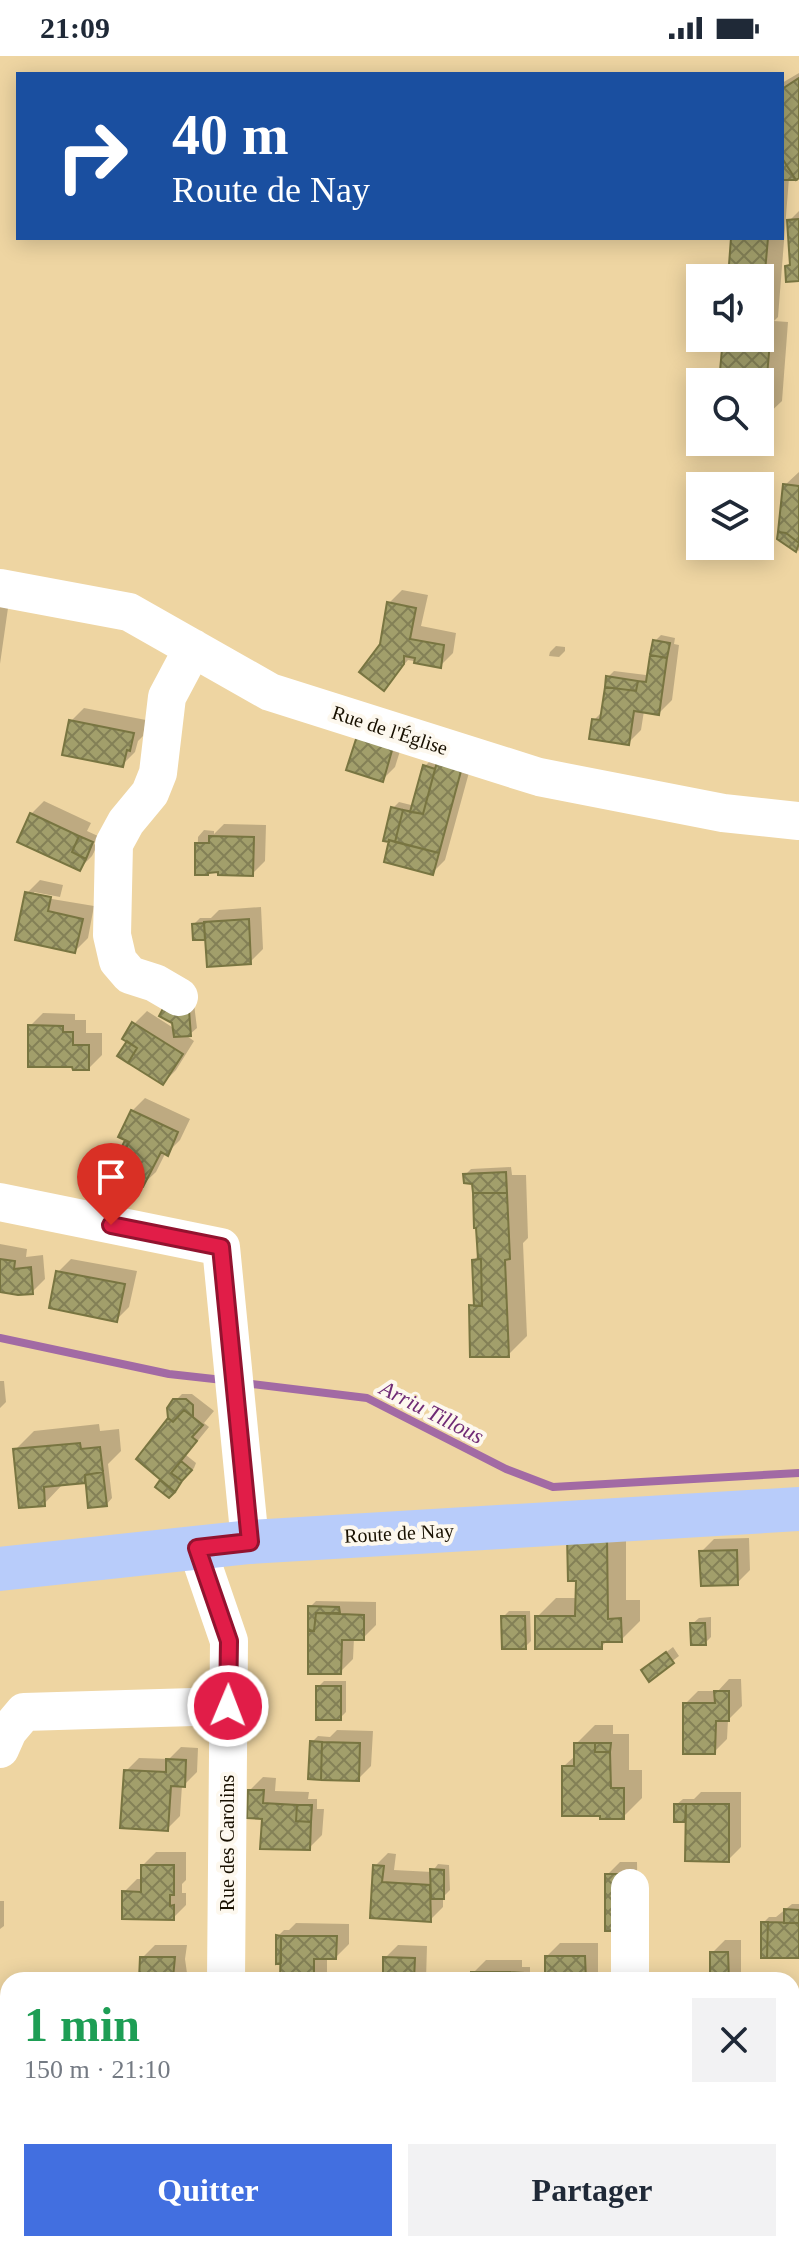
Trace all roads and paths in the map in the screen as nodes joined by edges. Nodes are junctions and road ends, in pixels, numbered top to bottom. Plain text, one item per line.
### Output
1 (0, 588) edge
2 (193, 648) junction
3 (799, 821) edge
4 (179, 997) dead end
5 (0, 1202) edge
6 (799, 1509) edge
7 (250, 1542) junction
8 (197, 1548) junction
9 (0, 1569) edge
10 (228, 1706) junction
11 (0, 1749) edge
12 (630, 1888) dead end
13 (226, 1972) edge
14 (630, 1972) edge

1 - 2 street, Rue de l'Église
2 - 3 street, Rue de l'Église
2 - 4 street
5 - 7 street
6 - 7 main road, Route de Nay
7 - 8 main road, Route de Nay
8 - 9 main road, Route de Nay
8 - 10 street, Rue des Carolins
10 - 11 street
10 - 13 street, Rue des Carolins
12 - 14 street

